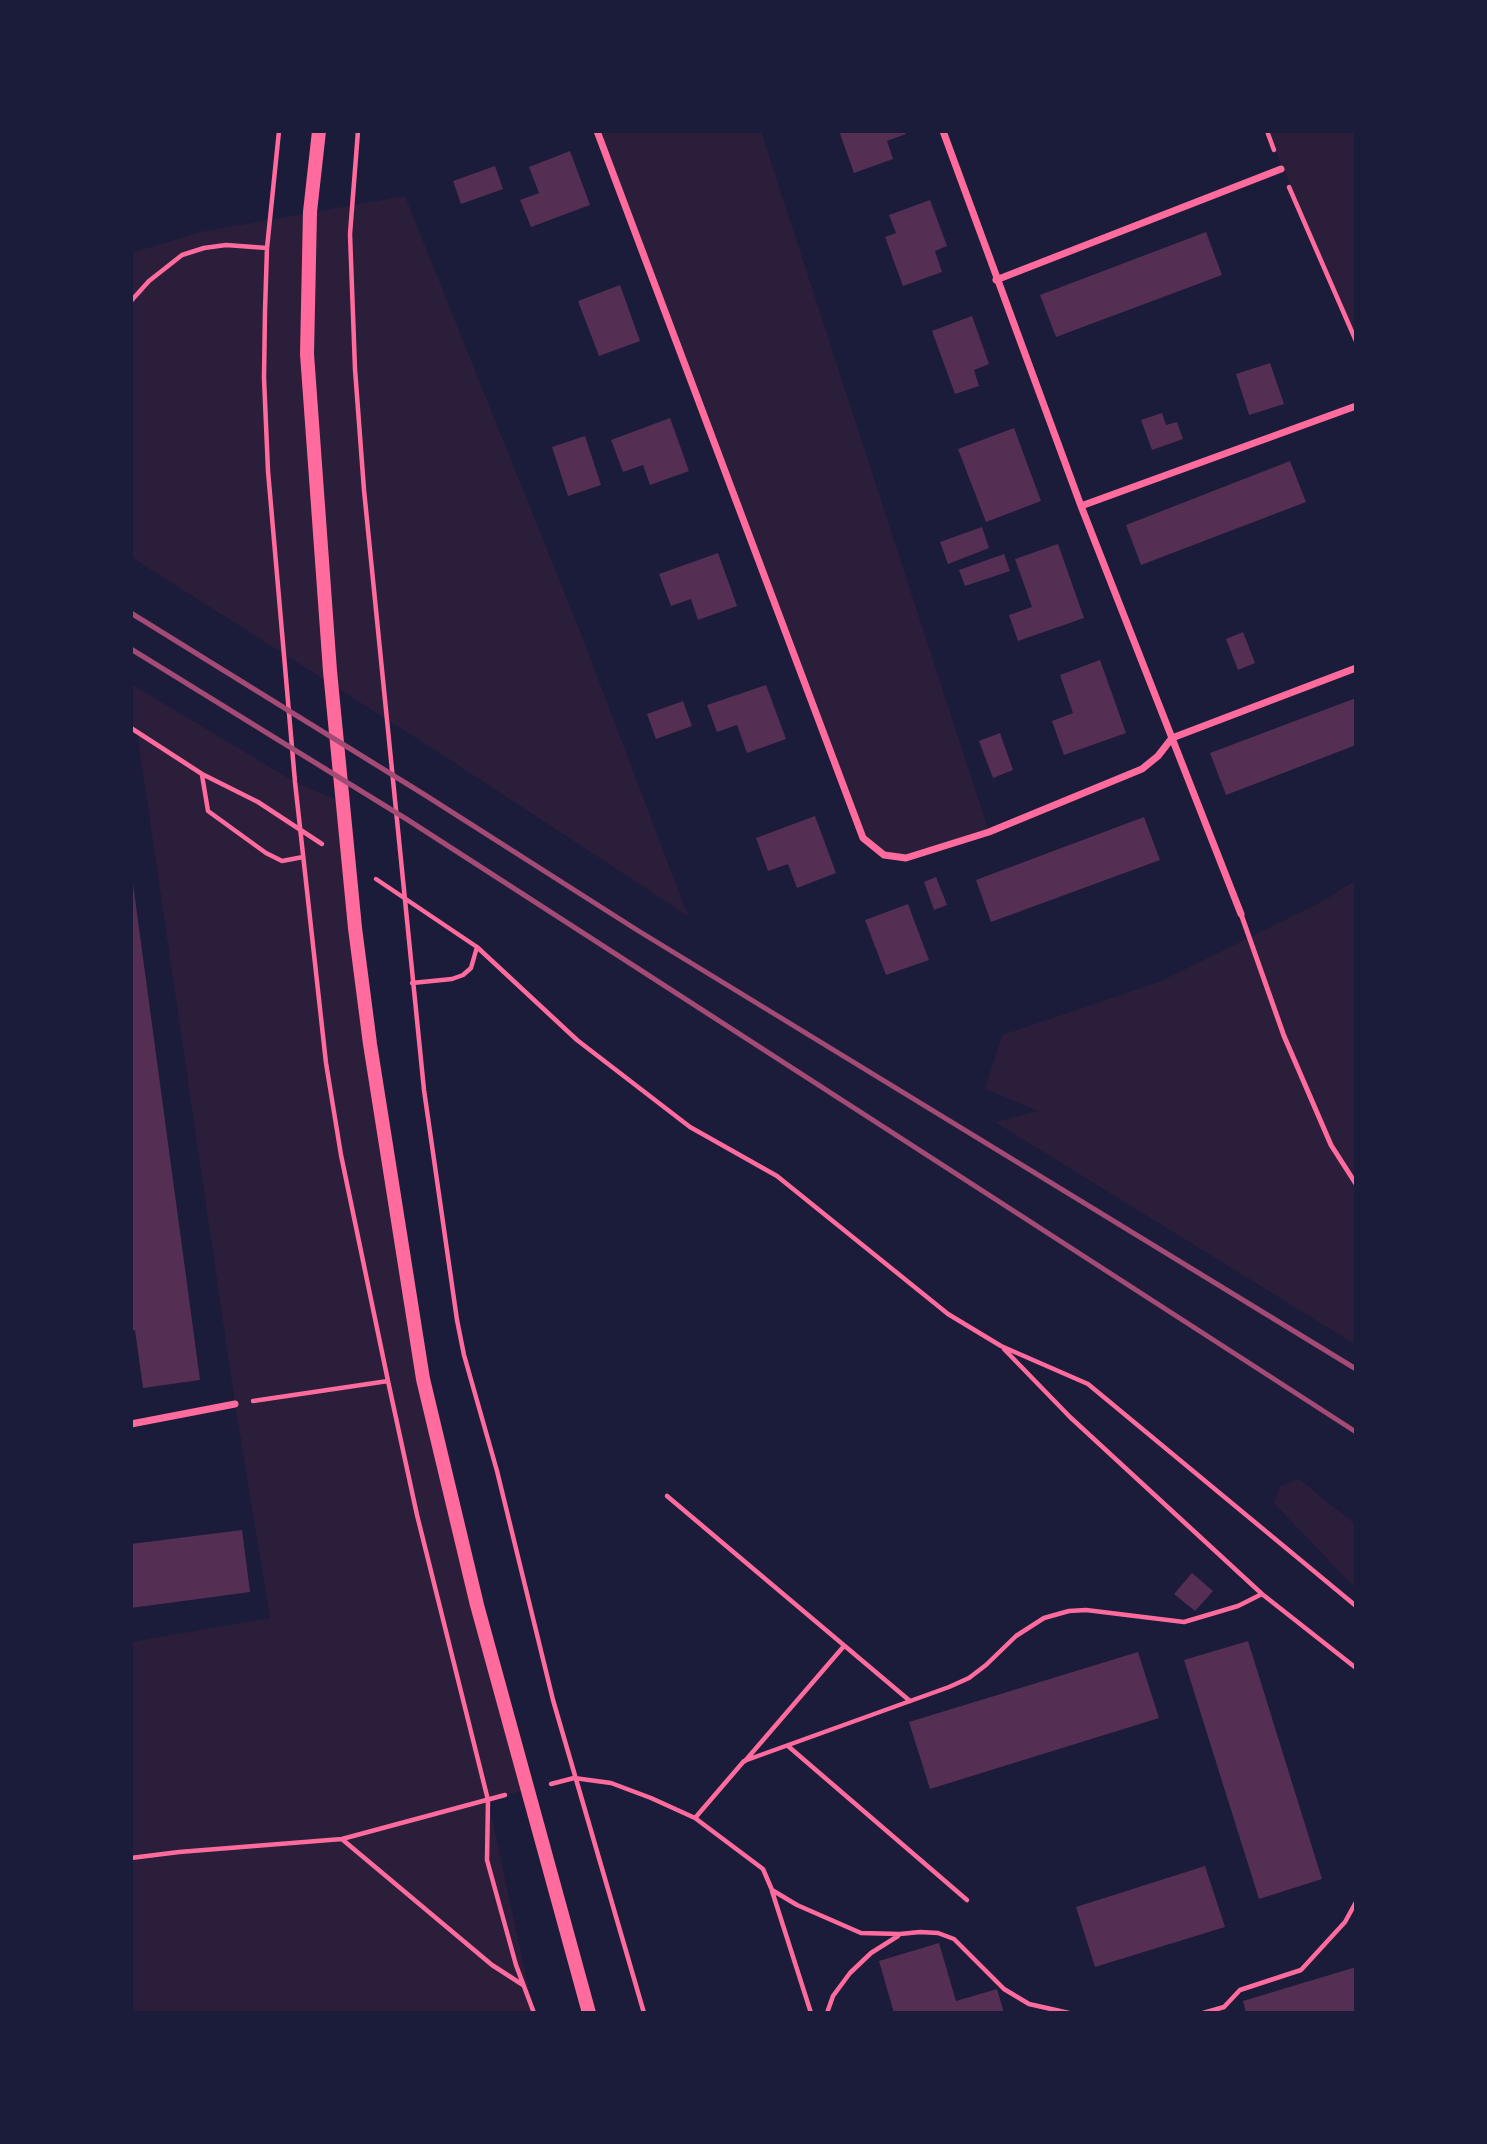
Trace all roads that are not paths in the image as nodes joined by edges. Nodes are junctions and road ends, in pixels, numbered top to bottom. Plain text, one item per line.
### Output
1 (319, 131) edge
2 (597, 131) edge
3 (943, 131) edge
4 (1282, 169) road end
5 (996, 280) junction
6 (1356, 406) edge
7 (1081, 506) junction
8 (1356, 668) edge
9 (1172, 738) junction
10 (1241, 914) joint
11 (1356, 1184) edge
12 (235, 1404) road end
13 (131, 1424) edge
14 (589, 2013) edge

1 - 14 main road
2 - 9 street
3 - 5 street
4 - 5 street
5 - 7 street
6 - 7 street
7 - 9 street
8 - 9 street
9 - 10 street
10 - 11 lane
12 - 13 street

